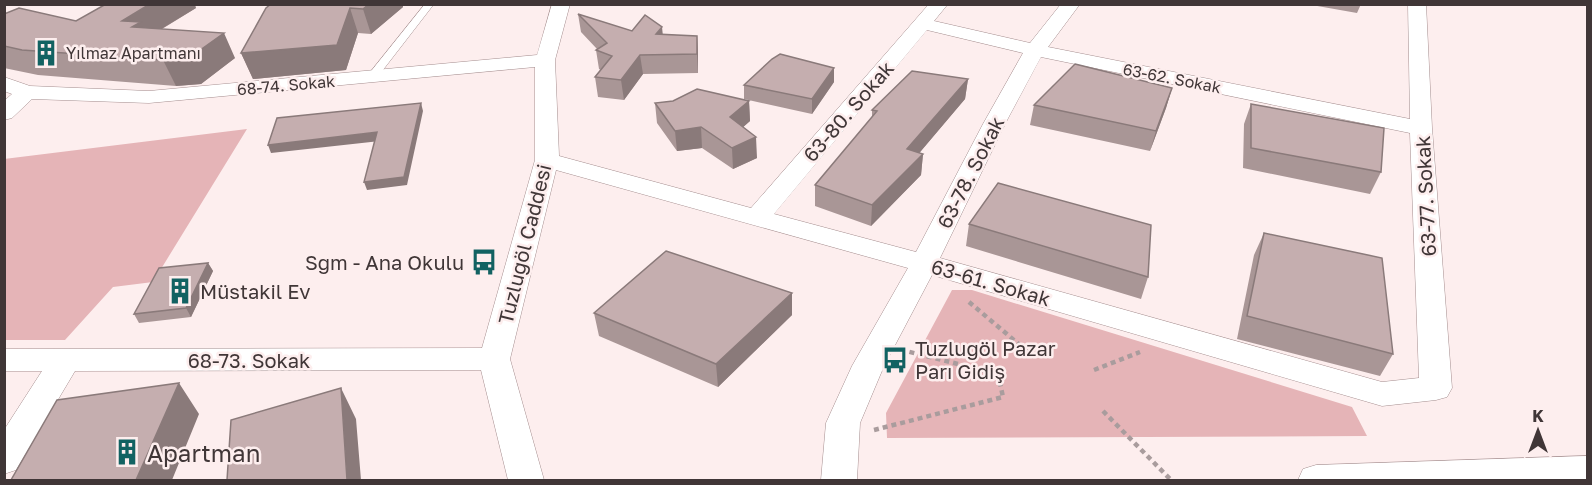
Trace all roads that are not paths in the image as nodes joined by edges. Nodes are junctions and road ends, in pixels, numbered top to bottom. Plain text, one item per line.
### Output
1 (430, 4) edge
2 (561, 4) edge
3 (939, 4) edge
4 (1071, 4) edge
5 (1417, 4) edge
6 (923, 24) junction
7 (1035, 50) junction
8 (545, 60) junction
9 (372, 77) junction
10 (4, 83) edge
11 (27, 92) junction
12 (4, 113) edge
13 (1421, 128) junction
14 (547, 160) junction
15 (757, 217) junction
16 (928, 264) junction
17 (8, 358) edge
18 (494, 359) junction
19 (66, 360) junction
20 (1436, 388) joint
21 (4, 460) edge
22 (1587, 471) edge
23 (526, 480) edge
24 (838, 480) edge
25 (1316, 480) edge

1 - 9 lane
2 - 8 street, Tuzlugöl Caddesi
3 - 6 street, 63-80. Sokak
4 - 7 street, 63-78. Sokak
5 - 13 street, 63-77. Sokak
6 - 7 street, 63-62. Sokak
6 - 15 street, 63-80. Sokak
7 - 13 street, 63-62. Sokak
7 - 16 street, 63-78. Sokak
8 - 9 street, 68-74. Sokak
8 - 14 street, Tuzlugöl Caddesi
9 - 11 street, 68-74. Sokak
10 - 11 street, 68-74. Sokak
11 - 12 street
13 - 20 street, 63-77. Sokak
14 - 15 street, 63-61. Sokak
14 - 18 street, Tuzlugöl Caddesi
15 - 16 street, 63-61. Sokak
16 - 20 street, 63-61. Sokak
16 - 24 street, 63-78. Sokak
17 - 19 street, 68-73. Sokak
18 - 19 street, 68-73. Sokak
18 - 23 street, Tuzlugöl Caddesi
19 - 21 street
22 - 25 street

